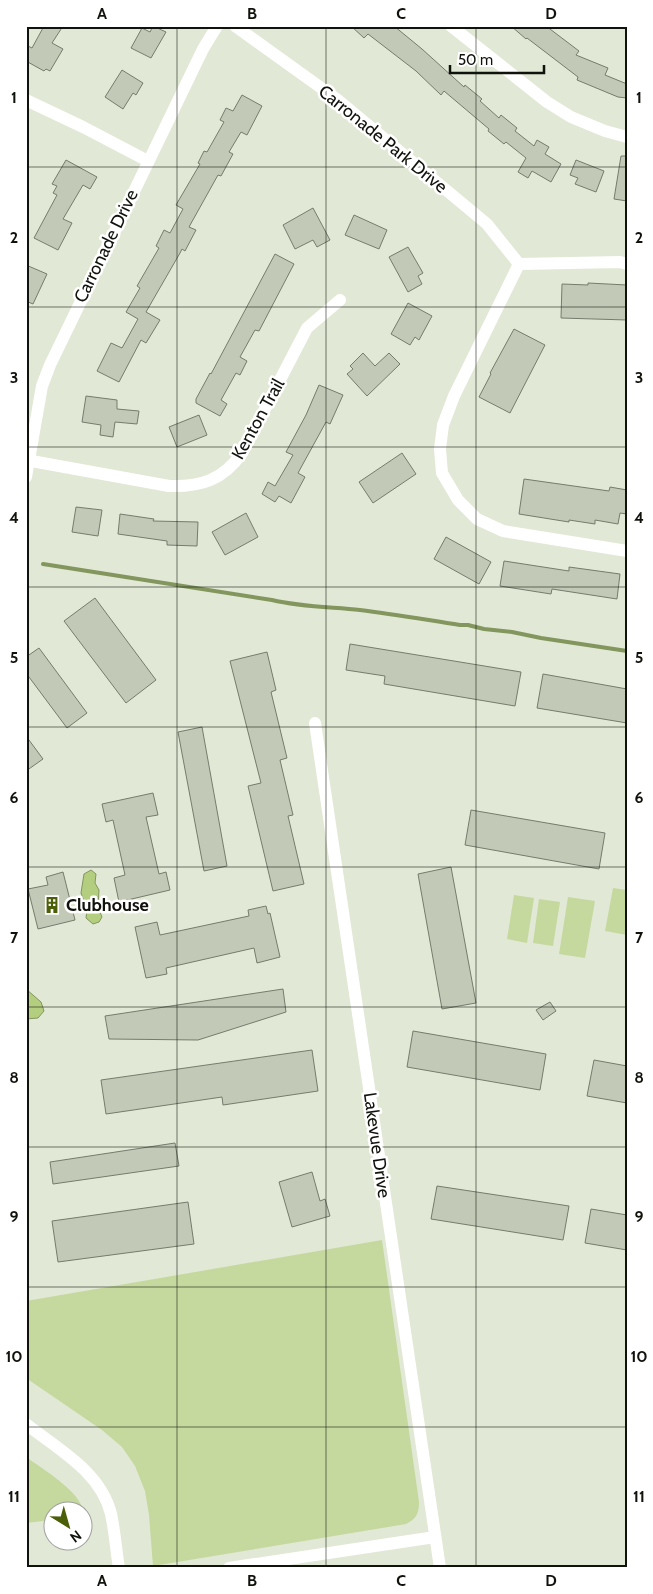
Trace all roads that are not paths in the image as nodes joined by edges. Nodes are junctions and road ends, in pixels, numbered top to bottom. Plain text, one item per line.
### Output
1 (216, 26) edge
2 (235, 26) edge
3 (451, 26) edge
4 (26, 100) edge
5 (627, 137) edge
6 (148, 162) junction
7 (520, 264) junction
8 (627, 264) edge
9 (340, 300) dead end
10 (27, 460) edge
11 (26, 477) edge
12 (627, 551) edge
13 (315, 723) dead end
14 (26, 1424) edge
15 (435, 1537) junction
16 (119, 1568) edge
17 (229, 1568) edge
18 (440, 1568) edge

1 - 6 street, Carronade Drive
2 - 7 street, Carronade Park Drive
3 - 5 street
4 - 6 street
6 - 10 street, Carronade Drive
7 - 8 street
7 - 12 street
9 - 10 street, Kenton Trail
10 - 11 street, Carronade Drive
13 - 15 street, Lakevue Drive
14 - 16 street
15 - 17 street
15 - 18 street, Lakevue Drive

